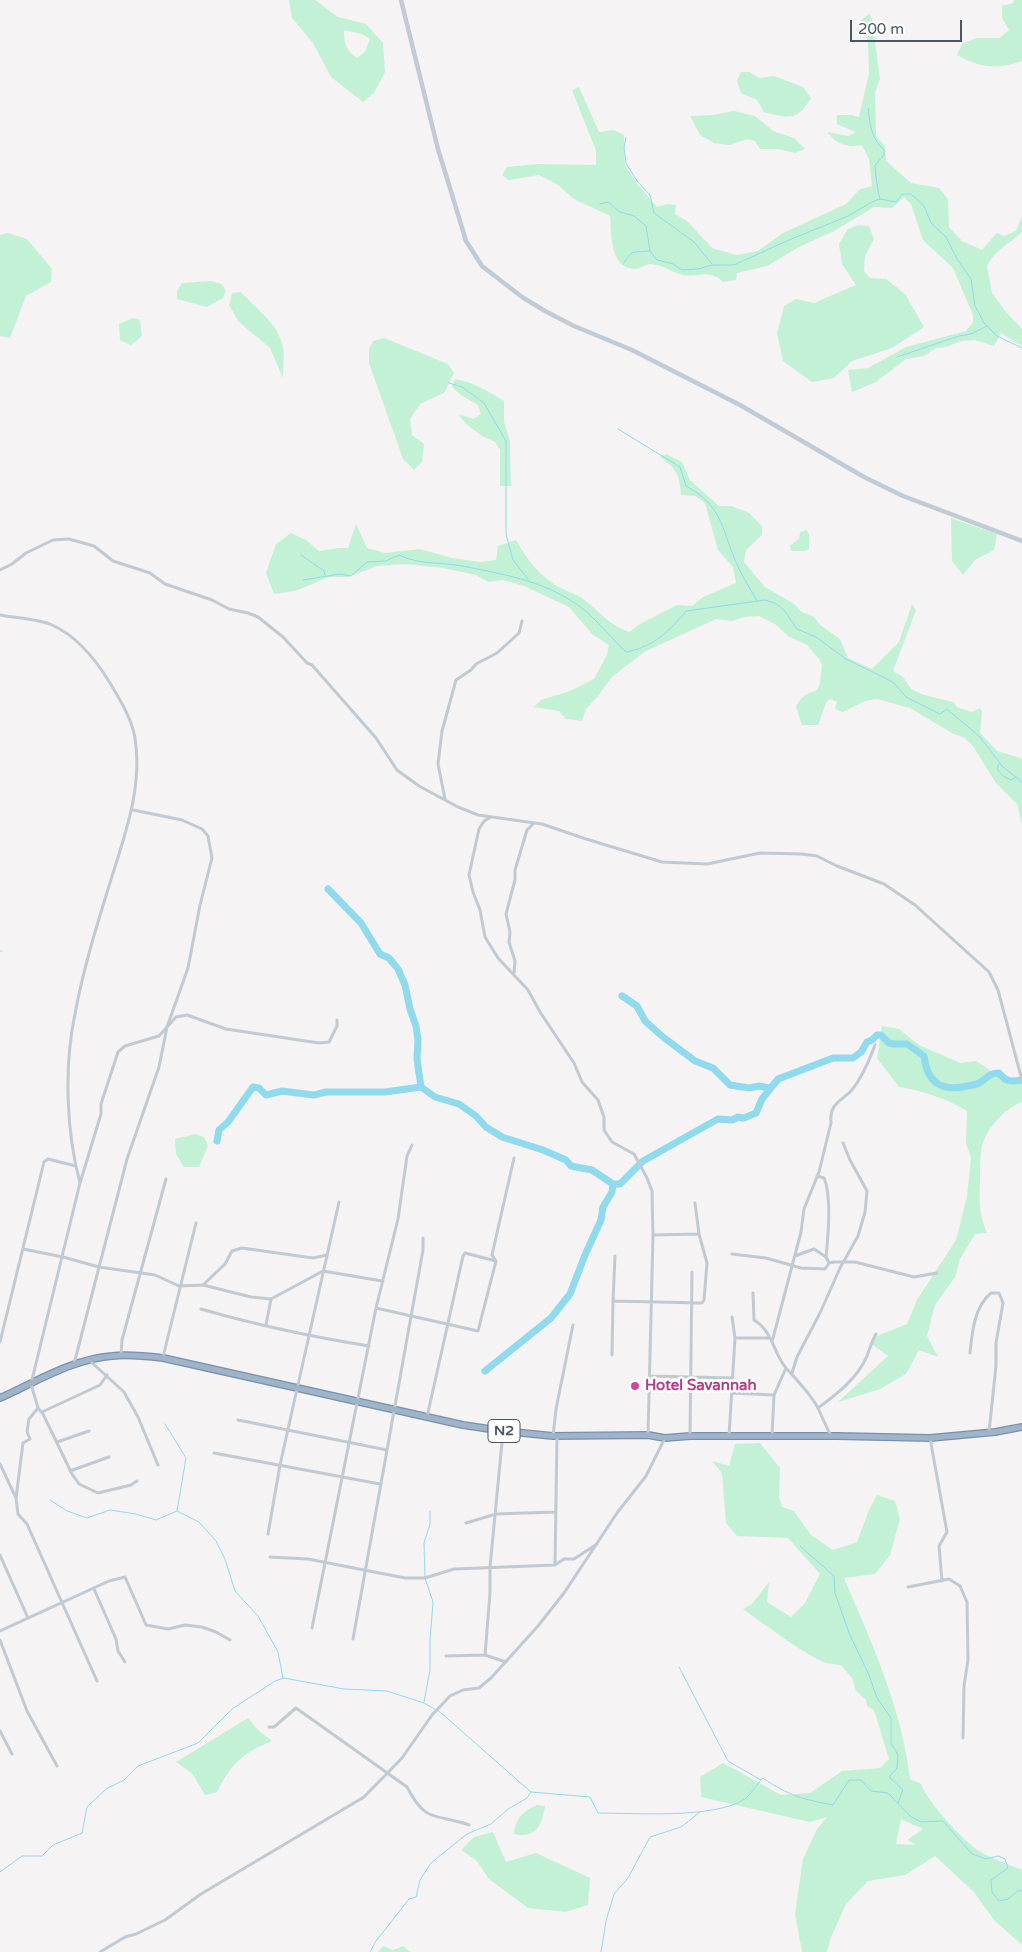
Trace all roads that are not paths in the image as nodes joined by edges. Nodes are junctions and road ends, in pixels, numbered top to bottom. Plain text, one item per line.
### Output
1 (401, 0) edge
2 (1022, 541) edge
3 (0, 570) edge
4 (0, 615) edge
5 (522, 621) dead end
6 (445, 800) junction
7 (132, 810) junction
8 (491, 817) junction
9 (534, 824) junction
10 (514, 974) junction
11 (337, 1020) dead end
12 (167, 1027) junction
13 (875, 1045) dead end
14 (1022, 1078) edge
15 (843, 1143) dead end
16 (412, 1145) dead end
17 (514, 1158) dead end
18 (76, 1166) junction
19 (817, 1176) junction
20 (166, 1179) dead end
21 (80, 1183) junction
22 (339, 1202) dead end
23 (695, 1203) dead end
24 (196, 1223) dead end
25 (699, 1234) junction
26 (653, 1235) junction
27 (423, 1238) dead end
28 (23, 1248) junction
29 (732, 1254) dead end
30 (327, 1255) junction
31 (63, 1256) junction
32 (616, 1256) dead end
33 (795, 1256) junction
34 (826, 1257) junction
35 (496, 1261) junction
36 (844, 1262) junction
37 (829, 1263) junction
38 (792, 1266) junction
39 (99, 1267) junction
40 (323, 1270) junction
41 (692, 1272) dead end
42 (141, 1273) junction
43 (937, 1273) dead end
44 (382, 1281) junction
45 (203, 1285) junction
46 (179, 1286) junction
47 (753, 1292) dead end
48 (271, 1299) junction
49 (613, 1301) junction
50 (650, 1303) junction
51 (692, 1304) junction
52 (376, 1308) junction
53 (201, 1309) dead end
54 (411, 1315) junction
55 (732, 1317) dead end
56 (446, 1324) junction
57 (266, 1325) junction
58 (573, 1325) dead end
59 (876, 1334) dead end
60 (308, 1336) junction
61 (735, 1338) junction
62 (769, 1338) junction
63 (0, 1342) edge
64 (772, 1342) junction
65 (369, 1346) junction
66 (970, 1353) dead end
67 (121, 1355) junction
68 (612, 1355) dead end
69 (162, 1358) junction
70 (88, 1360) junction
71 (74, 1364) junction
72 (786, 1368) junction
73 (792, 1373) junction
74 (107, 1375) junction
75 (650, 1376) junction
76 (690, 1377) junction
77 (731, 1378) junction
78 (30, 1384) junction
79 (298, 1389) junction
80 (732, 1393) junction
81 (774, 1395) junction
82 (0, 1396) edge
83 (357, 1402) junction
84 (38, 1408) junction
85 (818, 1408) junction
86 (393, 1410) junction
87 (42, 1412) junction
88 (427, 1417) junction
89 (238, 1420) dead end
90 (1022, 1427) edge
91 (290, 1430) junction
92 (89, 1431) dead end
93 (503, 1431) junction
94 (989, 1433) junction
95 (555, 1435) junction
96 (648, 1436) junction
97 (690, 1436) junction
98 (772, 1436) junction
99 (831, 1436) junction
100 (729, 1437) junction
101 (665, 1438) junction
102 (930, 1438) junction
103 (57, 1442) junction
104 (348, 1442) junction
105 (387, 1450) junction
106 (214, 1453) dead end
107 (109, 1457) dead end
108 (0, 1464) edge
109 (158, 1465) dead end
110 (280, 1465) junction
111 (70, 1470) junction
112 (342, 1478) junction
113 (137, 1481) dead end
114 (380, 1484) junction
115 (16, 1498) junction
116 (556, 1512) junction
117 (496, 1514) junction
118 (466, 1524) dead end
119 (268, 1534) dead end
120 (598, 1543) junction
121 (0, 1554) edge
122 (270, 1557) dead end
123 (325, 1562) junction
124 (555, 1565) junction
125 (490, 1567) junction
126 (365, 1569) junction
127 (942, 1580) junction
128 (908, 1587) dead end
129 (94, 1589) junction
130 (62, 1602) junction
131 (28, 1618) junction
132 (312, 1628) dead end
133 (0, 1631) edge
134 (353, 1639) dead end
135 (0, 1640) edge
136 (230, 1640) dead end
137 (485, 1655) junction
138 (446, 1656) dead end
139 (125, 1662) dead end
140 (506, 1662) junction
141 (98, 1681) dead end
142 (269, 1727) dead end
143 (0, 1731) edge
144 (963, 1738) dead end
145 (12, 1754) dead end
146 (57, 1766) dead end
147 (388, 1774) junction
148 (469, 1825) dead end
149 (100, 1952) edge

1 - 2 main road
3 - 6 street
4 - 7 street
5 - 6 street
6 - 8 street
7 - 12 street
7 - 18 street
8 - 9 street
8 - 10 street
9 - 10 street
9 - 14 street
10 - 26 street
11 - 12 street
12 - 21 street
12 - 39 street
13 - 19 street
15 - 36 street
16 - 44 street
17 - 35 street
18 - 21 street
18 - 28 street
19 - 33 street
19 - 34 street
20 - 42 street
21 - 31 street
22 - 30 street
23 - 25 street
24 - 46 street
25 - 26 street
25 - 51 street
26 - 50 street
27 - 54 street
28 - 31 street
28 - 63 street
29 - 38 street
30 - 40 street
30 - 45 street
31 - 39 street
31 - 78 street
32 - 49 street
33 - 34 street
33 - 38 street
34 - 37 street
35 - 56 street
35 - 56 street
36 - 37 street
36 - 43 street
36 - 73 street
37 - 38 street
38 - 64 street
39 - 42 street
39 - 71 street
40 - 44 street
40 - 48 street
40 - 60 street
41 - 51 street
42 - 46 street
42 - 67 street
44 - 52 street
45 - 46 street
45 - 48 street
46 - 69 street
47 - 62 street
48 - 57 street
49 - 50 street
49 - 68 street
50 - 51 street
50 - 75 street
51 - 76 street
52 - 54 street
52 - 65 street
53 - 57 street
54 - 56 street
54 - 86 street
55 - 61 street
56 - 88 street
57 - 60 street
58 - 95 street
59 - 85 street
60 - 65 street
60 - 79 street
61 - 62 street
61 - 77 street
62 - 64 street
64 - 72 street
65 - 83 street
66 - 94 street
67 - 69 highway, N2
67 - 70 highway, N2
69 - 79 highway, N2
70 - 71 highway, N2
70 - 74 street
71 - 78 highway, N2
72 - 73 street
72 - 81 street
73 - 85 street
74 - 87 street
74 - 109 street
75 - 76 street
75 - 96 street
76 - 77 street
76 - 97 street
77 - 80 street
78 - 82 highway, N2
78 - 84 street
79 - 83 highway, N2
79 - 91 street
80 - 81 street
80 - 100 street
81 - 98 street
83 - 86 highway, N2
83 - 104 street
84 - 87 street
84 - 115 street
85 - 99 street
86 - 88 highway, N2
86 - 105 street
87 - 103 street
88 - 93 highway, N2
89 - 91 street
90 - 94 highway, N2
91 - 104 street
91 - 110 street
92 - 103 street
93 - 95 highway, N2
93 - 117 street
94 - 102 highway, N2
95 - 96 highway, N2
95 - 116 street
96 - 101 highway, N2
97 - 100 highway, N2
97 - 101 highway, N2
98 - 99 highway, N2
98 - 100 highway, N2
99 - 102 highway, N2
101 - 120 street
102 - 127 street
103 - 111 street
104 - 105 street
104 - 112 street
105 - 114 street
106 - 110 street
107 - 111 street
108 - 115 street
110 - 112 street
110 - 119 street
111 - 113 street
112 - 114 street
112 - 123 street
114 - 126 street
115 - 130 street
116 - 117 street
116 - 124 street
117 - 118 street
117 - 125 street
120 - 124 street
120 - 140 street
121 - 131 street
122 - 123 street
123 - 126 street
123 - 132 street
124 - 125 street
125 - 126 street
125 - 137 street
126 - 134 street
127 - 128 street
127 - 144 street
129 - 130 street
129 - 136 street
129 - 139 street
130 - 131 street
130 - 141 street
131 - 133 street
135 - 146 street
137 - 138 street
137 - 140 street
140 - 147 street
142 - 147 street
143 - 145 street
147 - 148 street
147 - 149 street

